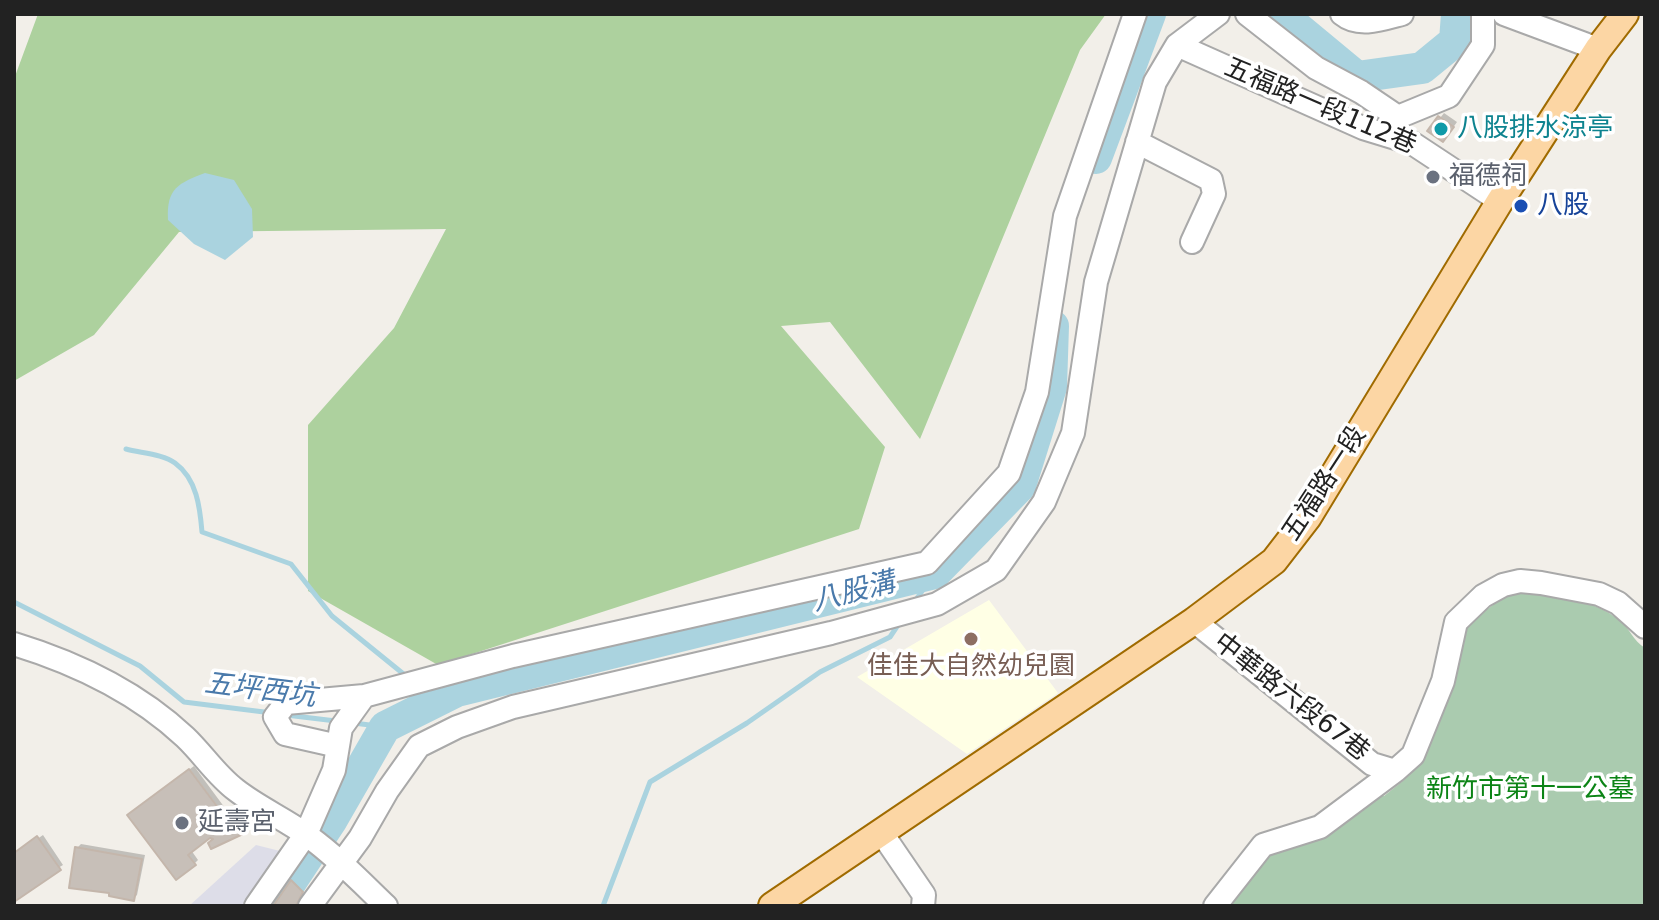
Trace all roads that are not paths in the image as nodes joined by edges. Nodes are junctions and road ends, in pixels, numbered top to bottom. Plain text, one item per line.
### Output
1 (1135, 14) edge
2 (1218, 14) edge
3 (1247, 14) edge
4 (1342, 14) edge
5 (1402, 14) edge
6 (1483, 14) edge
7 (1504, 14) edge
8 (1625, 14) edge
9 (1177, 45) junction
10 (1598, 49) junction
11 (1415, 110) junction
12 (1137, 142) junction
13 (1412, 143) junction
14 (1500, 201) junction
15 (1192, 242) dead end
16 (1194, 621) junction
17 (1645, 627) edge
18 (14, 644) edge
19 (364, 696) junction
20 (338, 746) junction
21 (1395, 771) junction
22 (881, 832) junction
23 (306, 834) junction
24 (341, 862) junction
25 (256, 906) edge
26 (310, 906) edge
27 (386, 906) edge
28 (772, 906) edge
29 (923, 906) edge
30 (1215, 906) edge

1 - 19 lane
2 - 9 lane
3 - 11 lane
4 - 5 lane
6 - 11 lane
7 - 10 lane
8 - 10 main road, 五福路一段
9 - 12 lane
9 - 13 lane, 五福路一段112巷
10 - 14 main road, 五福路一段
11 - 13 lane
12 - 15 lane
12 - 24 lane
13 - 14 lane, 五福路一段112巷
14 - 16 main road, 五福路一段
16 - 21 lane, 中華路六段67巷
16 - 22 main road, 五福路一段
17 - 21 lane, 中華路六段67巷
18 - 23 lane
19 - 20 lane
19 - 20 lane
20 - 23 lane
21 - 30 lane
22 - 28 main road, 五福路一段
22 - 29 lane
23 - 24 lane
23 - 25 lane
24 - 26 lane
24 - 27 lane

